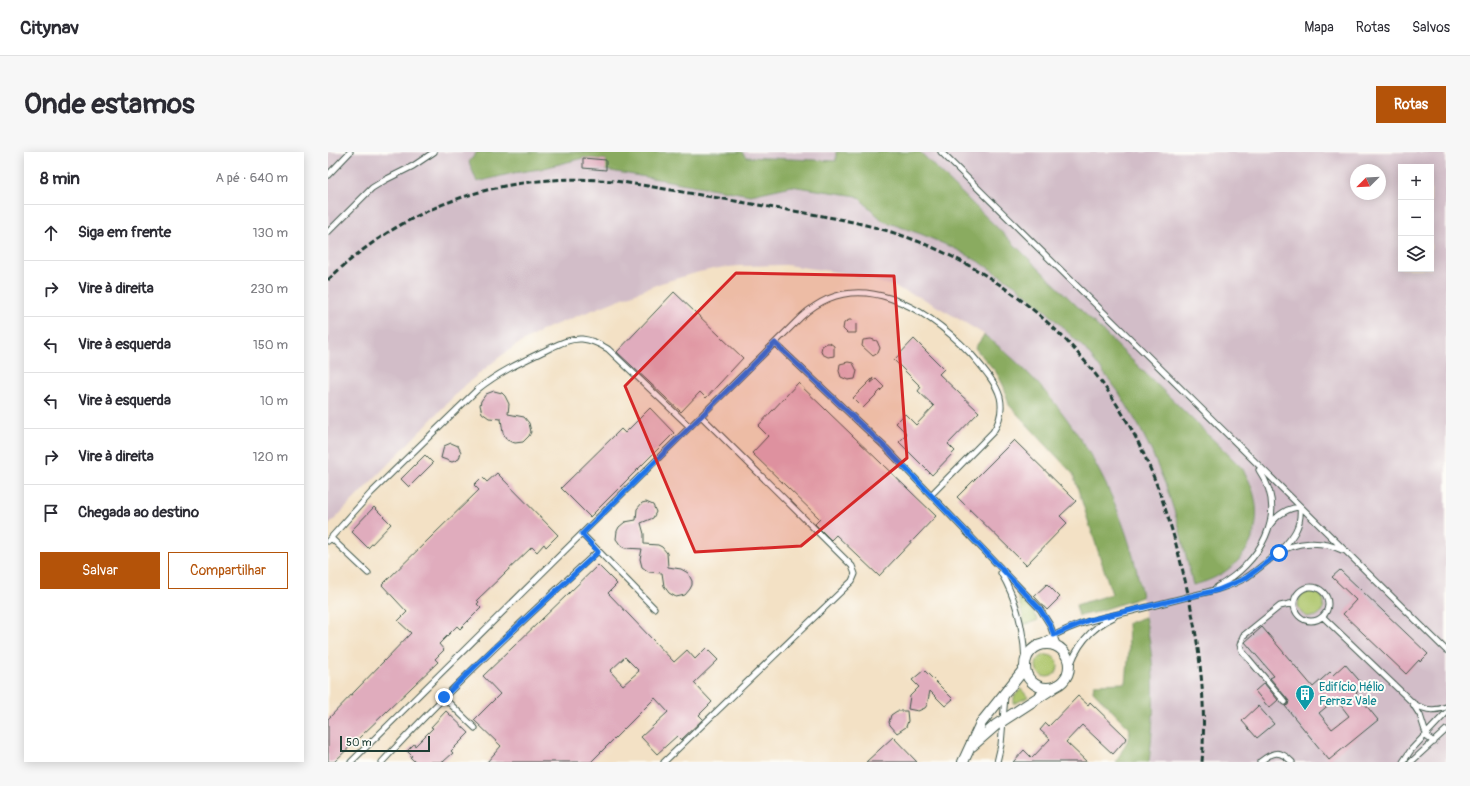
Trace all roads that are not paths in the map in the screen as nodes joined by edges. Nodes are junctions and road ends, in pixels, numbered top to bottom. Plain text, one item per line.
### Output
1 (350, 152) edge
2 (434, 152) edge
3 (941, 152) edge
4 (328, 175) edge
5 (328, 232) edge
6 (775, 343) junction
7 (701, 416) junction
8 (690, 427) junction
9 (1250, 458) junction
10 (931, 496) junction
11 (1300, 507) junction
12 (1270, 526) junction
13 (582, 534) junction
14 (330, 540) edge
15 (598, 552) junction
16 (1346, 552) junction
17 (1273, 558) junction
18 (996, 565) junction
19 (368, 573) dead end
20 (1204, 593) junction
21 (1294, 602) junction
22 (654, 608) dead end
23 (1128, 612) junction
24 (1323, 616) junction
25 (1054, 635) junction
26 (1035, 647) junction
27 (1058, 647) junction
28 (1446, 650) edge
29 (1025, 665) junction
30 (1068, 673) junction
31 (1057, 686) junction
32 (1007, 691) junction
33 (444, 697) junction
34 (1285, 702) dead end
35 (1412, 703) junction
36 (1446, 707) edge
37 (1446, 713) edge
38 (1003, 720) junction
39 (475, 728) dead end
40 (1446, 730) edge
41 (1426, 734) junction
42 (1434, 742) junction
43 (969, 749) junction
44 (351, 762) edge
45 (382, 762) edge
46 (664, 762) edge
47 (963, 762) edge
48 (997, 762) edge
49 (1260, 762) edge
50 (1292, 762) edge
51 (1402, 762) edge
52 (1411, 762) edge

1 - 4 lane
2 - 5 lane
3 - 9 lane
6 - 7 lane
6 - 10 lane
6 - 10 lane
7 - 8 lane
7 - 46 lane
8 - 13 lane
8 - 14 lane
9 - 11 lane
9 - 12 lane
10 - 18 lane
11 - 12 lane
11 - 16 lane
11 - 17 lane
12 - 20 lane
13 - 15 lane
13 - 44 lane
14 - 19 lane
15 - 22 lane
15 - 33 lane
16 - 17 lane
16 - 28 lane
17 - 20 lane
18 - 25 lane
18 - 29 lane
20 - 23 lane
21 - 24 lane
21 - 24 lane
21 - 34 lane
23 - 25 lane
23 - 30 lane
24 - 35 lane
25 - 26 lane
25 - 27 lane
26 - 27 street
26 - 29 street
27 - 30 street
29 - 31 street
29 - 32 street
30 - 31 street
31 - 38 street
32 - 38 lane
32 - 43 street
33 - 39 lane
33 - 45 lane
35 - 36 lane
35 - 41 lane
37 - 41 lane
38 - 43 street
38 - 48 lane
40 - 42 lane
41 - 42 lane
41 - 51 lane
42 - 52 lane
43 - 47 street
49 - 50 lane

